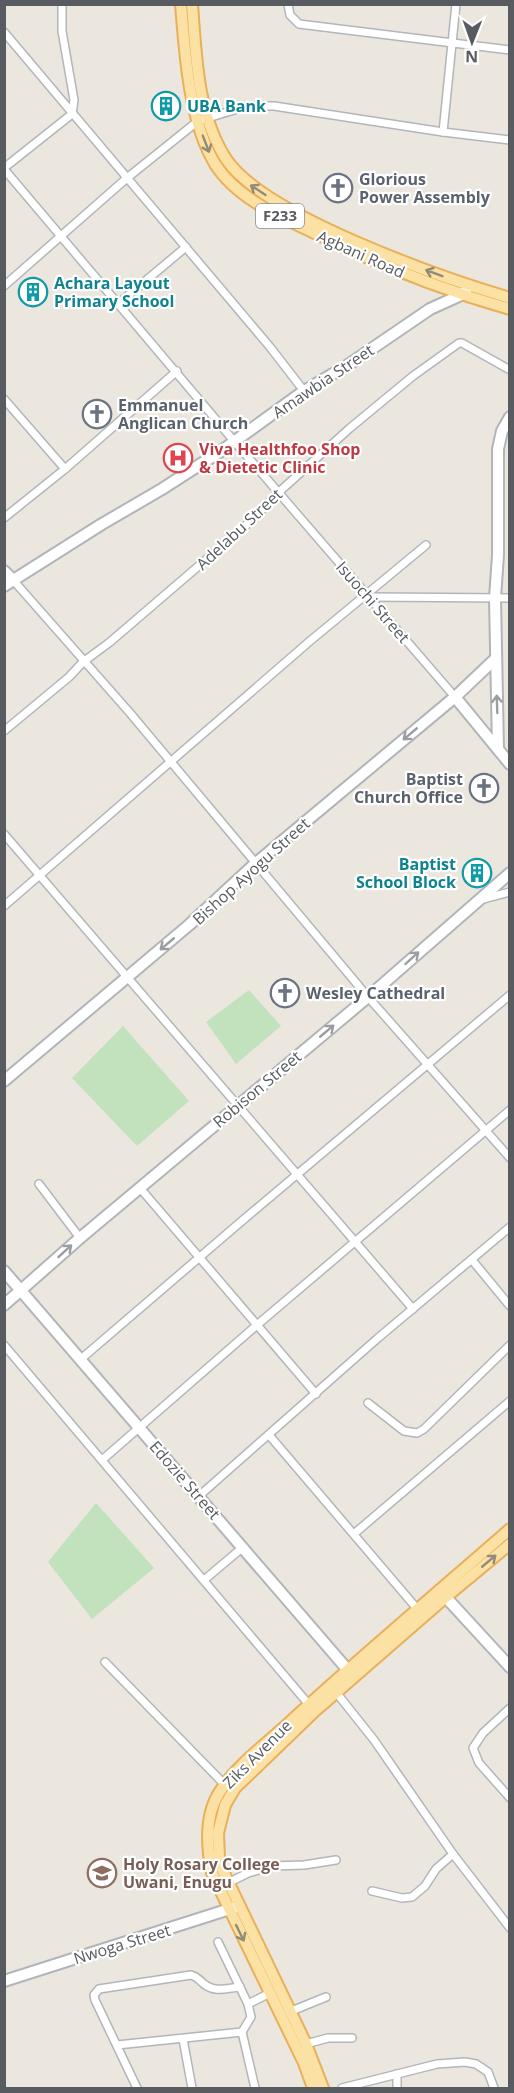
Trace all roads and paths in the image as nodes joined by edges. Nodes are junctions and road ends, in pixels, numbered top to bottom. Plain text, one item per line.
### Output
1 (62, 4) edge
2 (181, 4) edge
3 (192, 4) edge
4 (456, 4) edge
5 (289, 5) edge
6 (4, 32) edge
7 (452, 43) junction
8 (510, 50) edge
9 (72, 114) junction
10 (203, 118) junction
11 (443, 132) junction
12 (510, 140) edge
13 (4, 169) edge
14 (127, 178) junction
15 (63, 237) junction
16 (186, 247) junction
17 (4, 286) edge
18 (471, 286) junction
19 (461, 296) junction
20 (510, 298) edge
21 (119, 303) junction
22 (510, 309) edge
23 (510, 369) edge
24 (177, 371) junction
25 (304, 391) junction
26 (5, 402) edge
27 (510, 417) edge
28 (234, 441) junction
29 (65, 469) junction
30 (279, 492) junction
31 (4, 518) edge
32 (426, 545) dead end
33 (4, 570) edge
34 (8, 583) edge
35 (368, 596) junction
36 (495, 598) junction
37 (510, 598) edge
38 (495, 659) junction
39 (83, 662) junction
40 (455, 697) junction
41 (4, 731) edge
42 (498, 750) junction
43 (171, 763) junction
44 (510, 764) edge
45 (4, 834) edge
46 (256, 863) junction
47 (510, 873) edge
48 (40, 877) junction
49 (510, 892) edge
50 (478, 900) junction
51 (4, 906) edge
52 (128, 976) junction
53 (510, 995) edge
54 (368, 997) junction
55 (427, 1064) junction
56 (4, 1081) edge
57 (237, 1106) junction
58 (510, 1110) edge
59 (485, 1130) junction
60 (510, 1158) edge
61 (297, 1173) junction
62 (39, 1184) dead end
63 (140, 1188) junction
64 (510, 1227) edge
65 (80, 1238) junction
66 (356, 1242) junction
67 (199, 1257) junction
68 (472, 1260) junction
69 (4, 1271) edge
70 (21, 1290) junction
71 (4, 1305) edge
72 (510, 1305) edge
73 (413, 1309) junction
74 (257, 1325) junction
75 (510, 1345) edge
76 (4, 1346) edge
77 (81, 1359) junction
78 (316, 1394) junction
79 (510, 1401) edge
80 (368, 1403) dead end
81 (139, 1427) junction
82 (269, 1435) junction
83 (102, 1460) junction
84 (199, 1496) junction
85 (510, 1529) edge
86 (355, 1533) junction
87 (510, 1544) edge
88 (242, 1548) junction
89 (204, 1580) junction
90 (443, 1593) junction
91 (421, 1613) junction
92 (105, 1662) dead end
93 (510, 1666) edge
94 (351, 1674) junction
95 (334, 1689) junction
96 (312, 1708) junction
97 (510, 1708) edge
98 (225, 1785) junction
99 (510, 1798) edge
100 (453, 1854) junction
101 (336, 1860) dead end
102 (228, 1883) junction
103 (372, 1891) dead end
104 (234, 1908) junction
105 (510, 1928) edge
106 (218, 1942) dead end
107 (4, 1981) edge
108 (240, 1987) junction
109 (270, 1993) junction
110 (326, 1997) dead end
111 (248, 2004) junction
112 (286, 2014) junction
113 (242, 2032) junction
114 (352, 2038) dead end
115 (183, 2039) junction
116 (306, 2044) junction
117 (117, 2045) junction
118 (397, 2074) junction
119 (137, 2088) edge
120 (192, 2088) edge
121 (254, 2088) edge
122 (313, 2088) edge
123 (323, 2088) edge
124 (342, 2088) edge
125 (398, 2088) edge
126 (494, 2088) edge

1 - 9 street
2 - 10 main road, Agbani Road / F233
3 - 10 main road, Agbani Road / F233
4 - 7 street
5 - 7 street
6 - 9 street
7 - 8 street
7 - 11 street
9 - 13 street
9 - 14 street
10 - 11 street
10 - 14 street
18 -> 10 main road, Agbani Road / F233
10 -> 19 main road, Agbani Road / F233
11 - 12 street
13 - 15 street, Isuochi Street
14 - 15 street
14 - 16 street
15 - 17 street
15 - 21 street, Isuochi Street
16 - 21 street
16 - 25 street
18 - 19 main road
18 - 20 main road, Agbani Road / F233
19 - 22 main road, Agbani Road / F233
19 - 25 main road, Amawbia Street
21 - 24 street, Isuochi Street
23 - 30 street, Adelabu Street
24 - 28 street, Isuochi Street
24 - 29 street
25 - 28 main road, Amawbia Street
26 - 29 street
27 - 36 main road
28 - 30 street, Isuochi Street
28 - 34 main road, Amawbia Street
29 - 31 street
30 - 35 street, Isuochi Street
30 - 39 street, Adelabu Street
32 - 35 street
33 - 34 main road
34 - 39 street
35 - 36 street
35 - 40 street, Isuochi Street
35 - 43 street
36 - 37 street
36 - 38 main road
38 - 40 main road, Bishop Ayogu Street
42 -> 38 main road
39 - 41 street, Adelabu Street
39 - 43 street
40 - 42 main road, Isuochi Street
40 -> 46 main road, Bishop Ayogu Street
42 - 44 main road, Isuochi Street
43 - 46 street
43 - 48 street
45 - 48 street
46 -> 52 main road, Bishop Ayogu Street
46 - 54 street
47 - 50 main road, Robison Street
48 - 51 street
48 - 52 street
49 - 50 street
54 -> 50 main road, Robison Street
52 - 56 main road, Bishop Ayogu Street
52 - 57 street
53 - 55 street
54 - 55 street
57 -> 54 main road, Robison Street
55 - 59 street
55 - 61 street
57 - 61 street
57 - 63 main road, Robison Street
58 - 59 street
59 - 60 street
59 - 66 street
61 - 66 street
61 - 67 street
62 - 65 street
63 - 65 main road, Robison Street
63 - 67 street
64 - 68 street
70 -> 65 main road, Robison Street
66 - 73 street
66 - 74 street
67 - 74 street
67 - 77 street
68 - 72 street
68 - 73 street
69 - 70 main road, Edozie Street
70 - 71 main road, Robison Street
70 - 77 main road, Edozie Street
73 - 78 street
74 - 78 street
74 - 81 street
75 - 80 street
76 - 83 street
77 - 81 main road, Edozie Street
78 - 82 street
79 - 86 street
81 - 83 street
81 - 84 main road, Edozie Street
82 - 84 street
82 - 86 street
83 - 89 street
84 - 88 main road, Edozie Street
85 - 90 main road, Ziks Avenue
86 - 91 street
90 -> 87 main road, Ziks Avenue
88 - 89 street
88 - 94 main road, Edozie Street
89 - 96 street
90 - 91 main road, Ziks Avenue
90 - 93 main road
91 - 94 main road, Ziks Avenue
92 - 98 street
94 - 95 main road, Ziks Avenue
95 - 96 main road, Ziks Avenue
95 - 100 street
96 - 98 main road, Ziks Avenue
96 - 102 main road, Ziks Avenue
97 - 99 street
98 - 104 main road, Ziks Avenue
100 - 103 street
100 - 105 street
101 - 102 street
102 - 104 main road, Ziks Avenue
104 - 107 main road, Nwoga Street
104 -> 109 main road, Ziks Avenue
104 - 112 main road, Ziks Avenue
106 - 108 street
108 - 111 street
108 - 117 street
109 - 111 street
109 - 112 main road, Ziks Avenue
110 - 112 street
111 - 113 street
112 - 116 main road, Ziks Avenue
112 - 122 main road, Ziks Avenue
113 - 115 street
113 - 121 street
114 - 116 street
115 - 117 street
115 - 120 street
116 - 123 main road, Ziks Avenue
117 - 119 street
118 - 124 street
118 - 125 street
118 - 126 street

